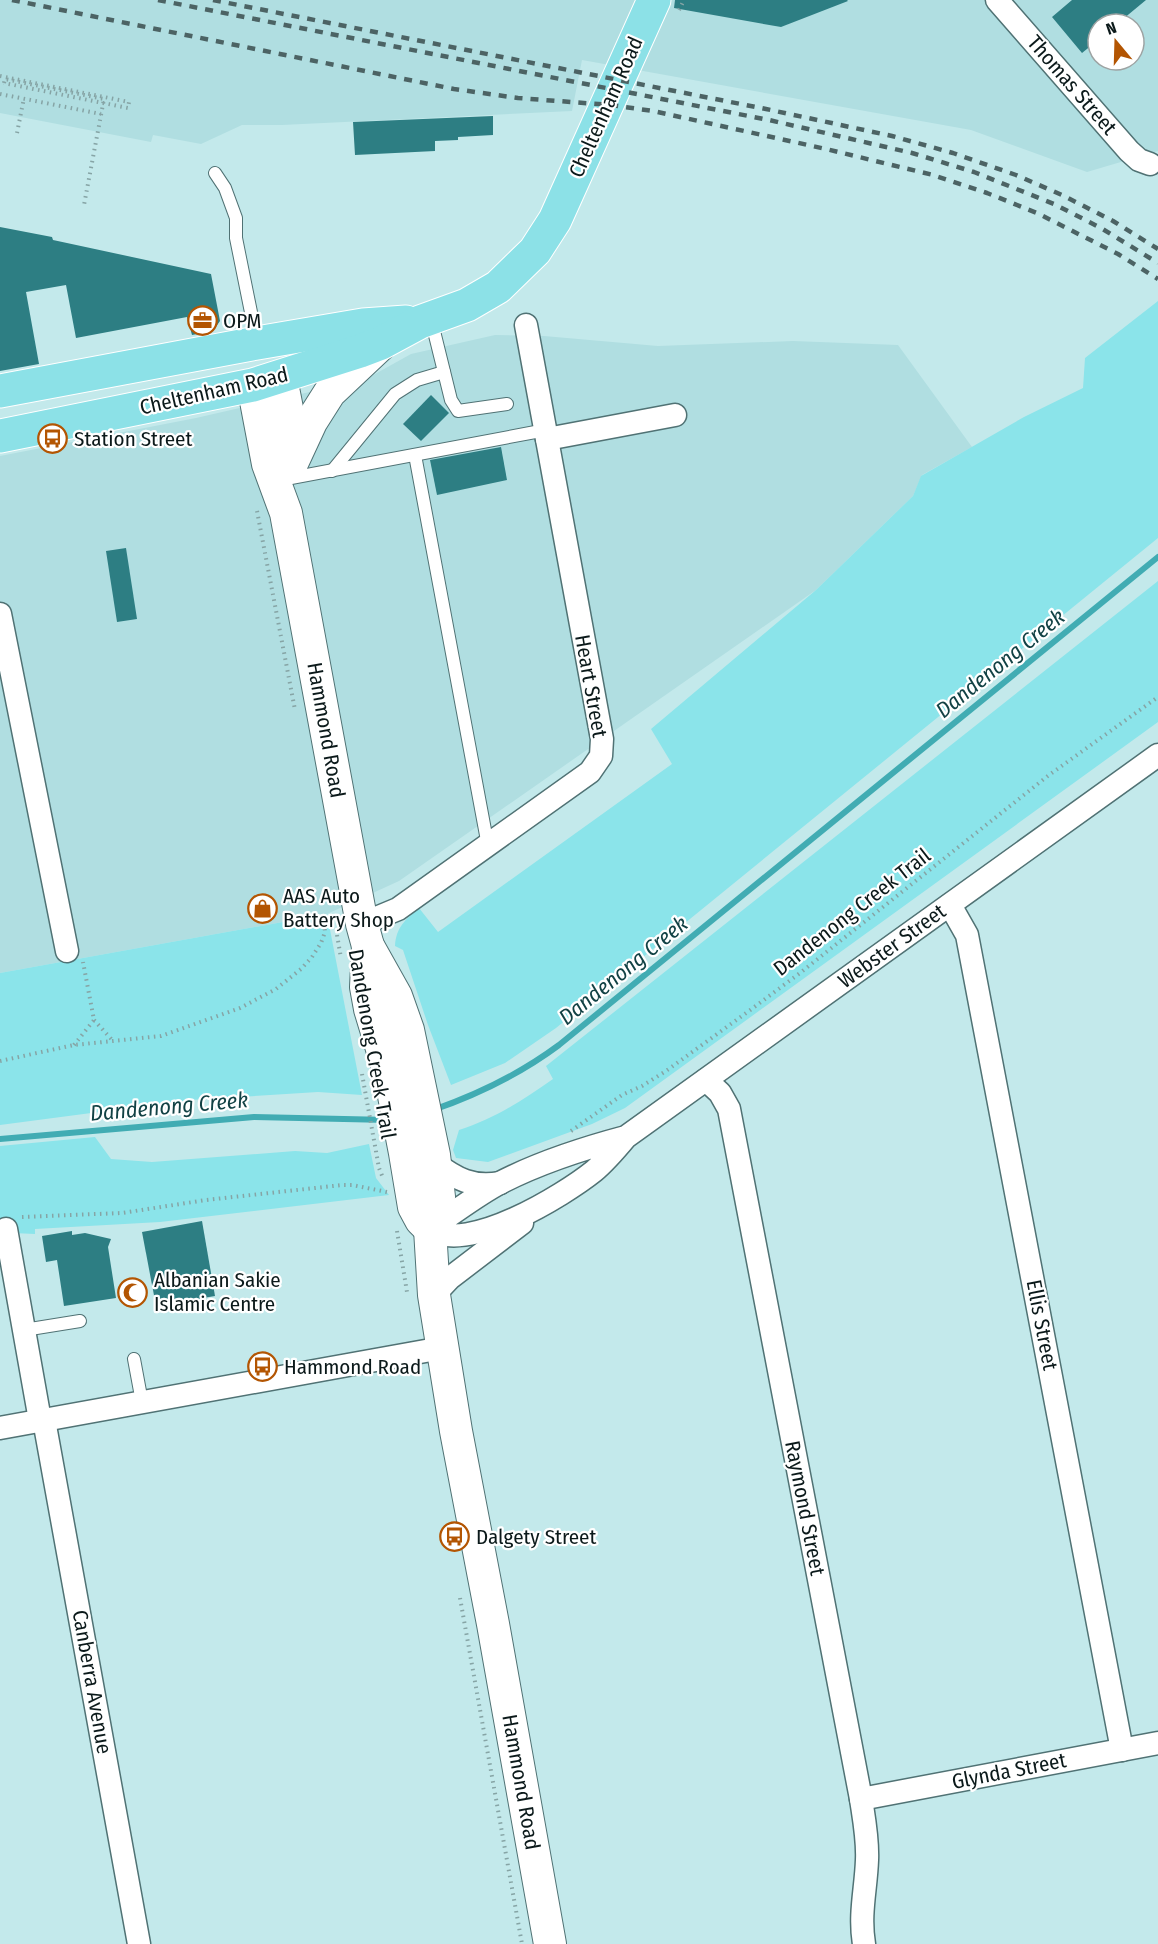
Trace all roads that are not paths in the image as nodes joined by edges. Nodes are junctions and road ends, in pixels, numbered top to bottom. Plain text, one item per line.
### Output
1 (654, 0) edge
2 (998, 0) edge
3 (1150, 164) dead end
4 (215, 173) dead end
5 (426, 321) junction
6 (526, 325) dead end
7 (257, 343) junction
8 (381, 343) junction
9 (444, 372) junction
10 (267, 382) junction
11 (0, 392) edge
12 (507, 404) dead end
13 (675, 415) dead end
14 (547, 434) junction
15 (0, 436) edge
16 (414, 455) junction
17 (291, 471) junction
18 (332, 471) junction
19 (286, 513) junction
20 (0, 614) edge
21 (1158, 755) edge
22 (488, 846) junction
23 (950, 905) junction
24 (357, 944) junction
25 (67, 951) road end
26 (706, 1080) junction
27 (626, 1137) junction
28 (414, 1160) junction
29 (500, 1183) junction
30 (547, 1203) junction
31 (10, 1223) road end
32 (430, 1229) junction
33 (434, 1295) junction
34 (81, 1321) dead end
35 (24, 1330) junction
36 (442, 1348) junction
37 (134, 1359) dead end
38 (142, 1402) junction
39 (42, 1420) junction
40 (0, 1428) edge
41 (1158, 1743) edge
42 (1122, 1750) junction
43 (861, 1799) junction
44 (139, 1944) edge
45 (550, 1944) edge
46 (864, 1944) edge

1 - 5 main road, Cheltenham Road
2 - 3 street, Thomas Street
4 - 7 lane
5 - 7 main road, Cheltenham Road
5 - 8 main road, Cheltenham Road
5 - 9 lane
6 - 14 street, Heart Street
7 - 10 main road
7 - 11 main road, Cheltenham Road
8 - 10 main road, Cheltenham Road
8 - 17 main road
9 - 12 lane
9 - 18 lane
10 - 15 main road, Cheltenham Road
10 - 17 main road, Hammond Road
10 - 19 main road, Hammond Road
13 - 14 street
14 - 16 lane
14 - 22 street, Heart Street
16 - 18 lane
16 - 22 lane
17 - 18 lane
17 - 19 main road, Hammond Road
19 - 24 main road, Hammond Road
20 - 25 street
21 - 23 street, Webster Street
22 - 24 street, Heart Street
23 - 26 street, Webster Street
23 - 42 street, Ellis Street
24 - 28 main road, Hammond Road
26 - 27 street, Webster Street
26 - 43 street, Raymond Street
27 - 29 street, Webster Street
27 - 30 street, Webster Street
28 - 29 street, Webster Street
28 - 32 main road, Hammond Road
29 - 32 street, Webster Street
30 - 32 street, Webster Street
30 - 33 street, Webster Street
31 - 35 street, Canberra Avenue
32 - 33 main road, Hammond Road
33 - 36 main road, Hammond Road
34 - 35 lane
35 - 39 street, Canberra Avenue
36 - 38 street
36 - 45 main road, Hammond Road
37 - 38 lane
38 - 39 street
39 - 40 street
39 - 44 street, Canberra Avenue
41 - 42 street, Glynda Street
42 - 43 street, Glynda Street
43 - 46 street, Raymond Street

